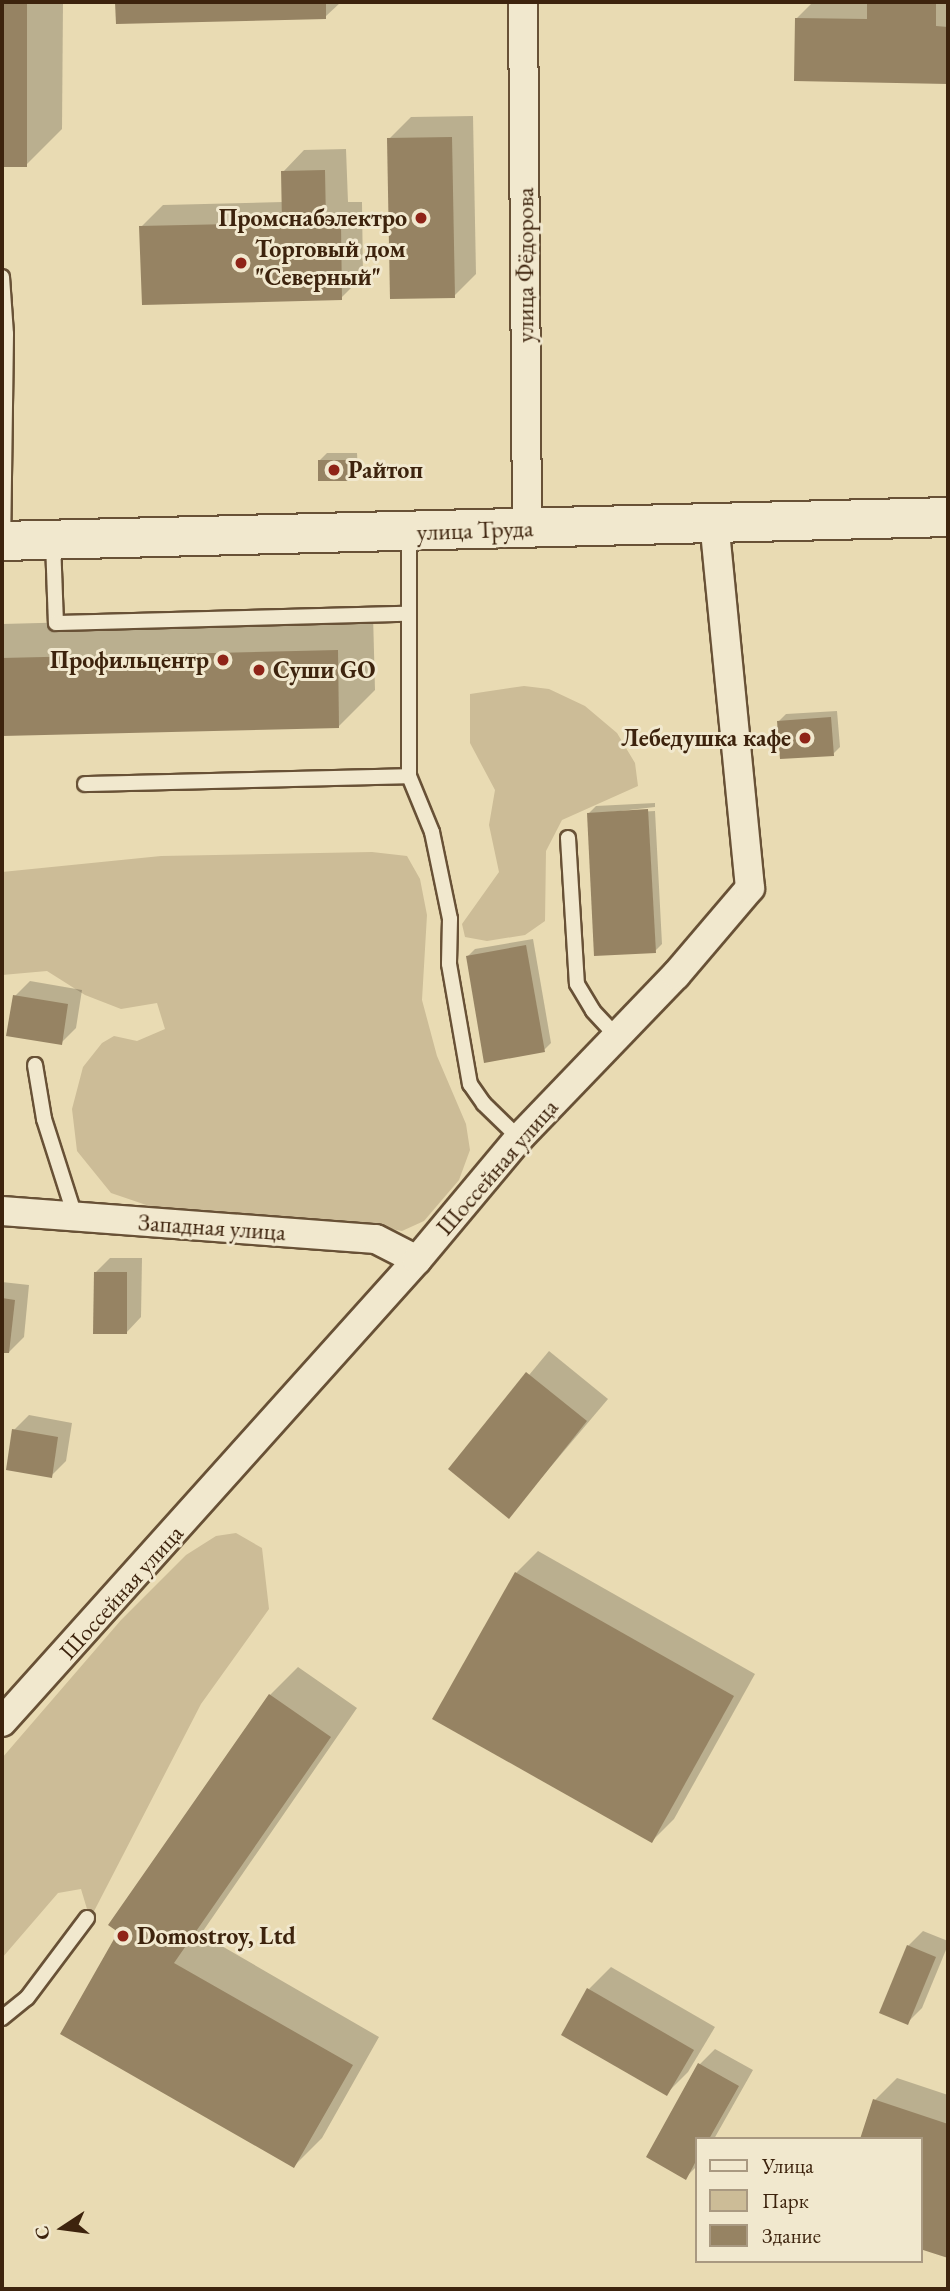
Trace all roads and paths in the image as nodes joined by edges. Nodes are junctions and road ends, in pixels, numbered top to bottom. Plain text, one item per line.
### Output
1 (523, 2) edge
2 (2, 277) edge
3 (948, 517) edge
4 (714, 524) junction
5 (527, 528) junction
6 (409, 532) junction
7 (52, 540) junction
8 (2, 541) edge
9 (408, 614) junction
10 (409, 776) junction
11 (85, 784) dead end
12 (568, 838) dead end
13 (616, 1036) junction
14 (35, 1065) dead end
15 (519, 1138) junction
16 (2, 1211) edge
17 (75, 1216) junction
18 (417, 1260) junction
19 (2, 1722) edge
20 (87, 1917) dead end
21 (2, 2018) edge

1 - 5 street, улица Фёдорова
2 - 8 lane
3 - 4 street, улица Труда
4 - 5 street, улица Труда
4 - 13 street, Шоссейная улица
5 - 6 street, улица Труда
6 - 7 street, улица Труда
6 - 9 lane
7 - 8 street, улица Труда
7 - 9 lane
9 - 10 lane
10 - 11 lane
10 - 15 lane
12 - 13 lane
13 - 15 street, Шоссейная улица
14 - 17 lane
15 - 18 street, Шоссейная улица
16 - 17 street, Западная улица
17 - 18 street, Западная улица
18 - 19 street, Шоссейная улица
20 - 21 lane

